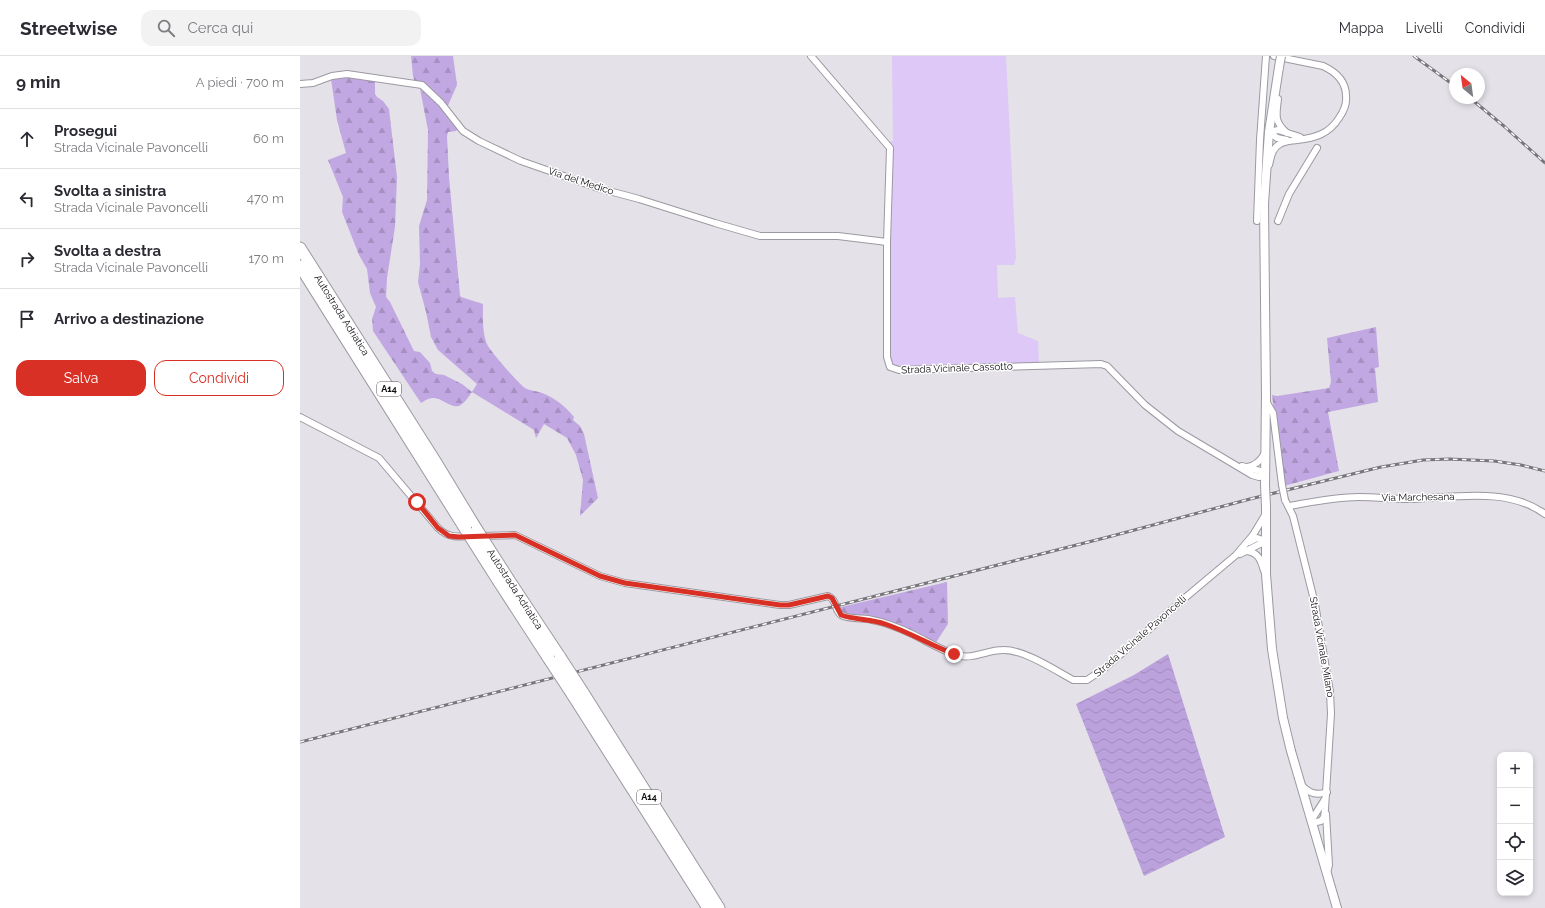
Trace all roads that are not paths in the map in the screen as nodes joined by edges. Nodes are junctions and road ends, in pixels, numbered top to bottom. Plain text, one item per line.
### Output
1 (811, 56) edge
2 (1266, 56) edge
3 (1274, 56) edge
4 (1281, 56) edge
5 (1277, 80) junction
6 (300, 84) edge
7 (1269, 132) junction
8 (1287, 133) junction
9 (1308, 138) junction
10 (1292, 140) junction
11 (1317, 148) dead end
12 (1266, 178) junction
13 (1257, 221) dead end
14 (1278, 221) dead end
15 (887, 242) junction
16 (300, 248) edge
17 (300, 266) edge
18 (1266, 401) junction
19 (300, 417) edge
20 (1266, 451) junction
21 (1238, 465) junction
22 (1245, 467) junction
23 (1265, 481) junction
24 (1289, 506) junction
25 (1266, 511) junction
26 (1545, 514) edge
27 (471, 530) junction
28 (1266, 541) junction
29 (1247, 544) junction
30 (1246, 551) junction
31 (1236, 555) junction
32 (1266, 579) junction
33 (1301, 786) junction
34 (1327, 792) junction
35 (1325, 809) junction
36 (1312, 822) junction
37 (1327, 874) junction
38 (713, 906) edge
39 (1337, 908) edge

1 - 15 street, Strada Vicinale Cassotto
2 - 13 street
3 - 9 street
4 - 5 main road, bridge
5 - 7 main road
5 - 8 street
6 - 15 street, Via del Medico
7 - 8 street
7 - 10 street
7 - 12 main road
8 - 9 street
9 - 10 street
10 - 12 street
11 - 14 street
12 - 18 main road
15 - 21 street, Strada Vicinale Cassotto
16 - 27 highway, Autostrada Adriatica / A14
17 - 27 highway, Autostrada Adriatica / A14
18 - 20 main road
18 - 24 street, Strada Vicinale Milano, bridge
19 - 31 street, Strada Vicinale Pavoncelli
20 - 22 street
20 - 23 main road
21 - 22 street
21 - 23 street
22 - 23 street
23 - 25 main road, bridge
24 - 26 street, Via Marchesana
24 - 34 street, Strada Vicinale Milano
25 - 28 main road
25 - 29 street, Strada Vicinale Pavoncelli
27 - 38 highway, Autostrada Adriatica / A14, bridge
28 - 29 street
28 - 30 street, Strada Vicinale Pavoncelli
28 - 32 main road
29 - 31 street, Strada Vicinale Pavoncelli
30 - 31 street, Strada Vicinale Pavoncelli
30 - 32 street
32 - 33 main road
33 - 34 street
33 - 36 main road
34 - 35 street, Strada Vicinale Milano
34 - 36 street
35 - 36 street
35 - 37 street, Strada Vicinale Milano
36 - 37 main road
37 - 39 main road

